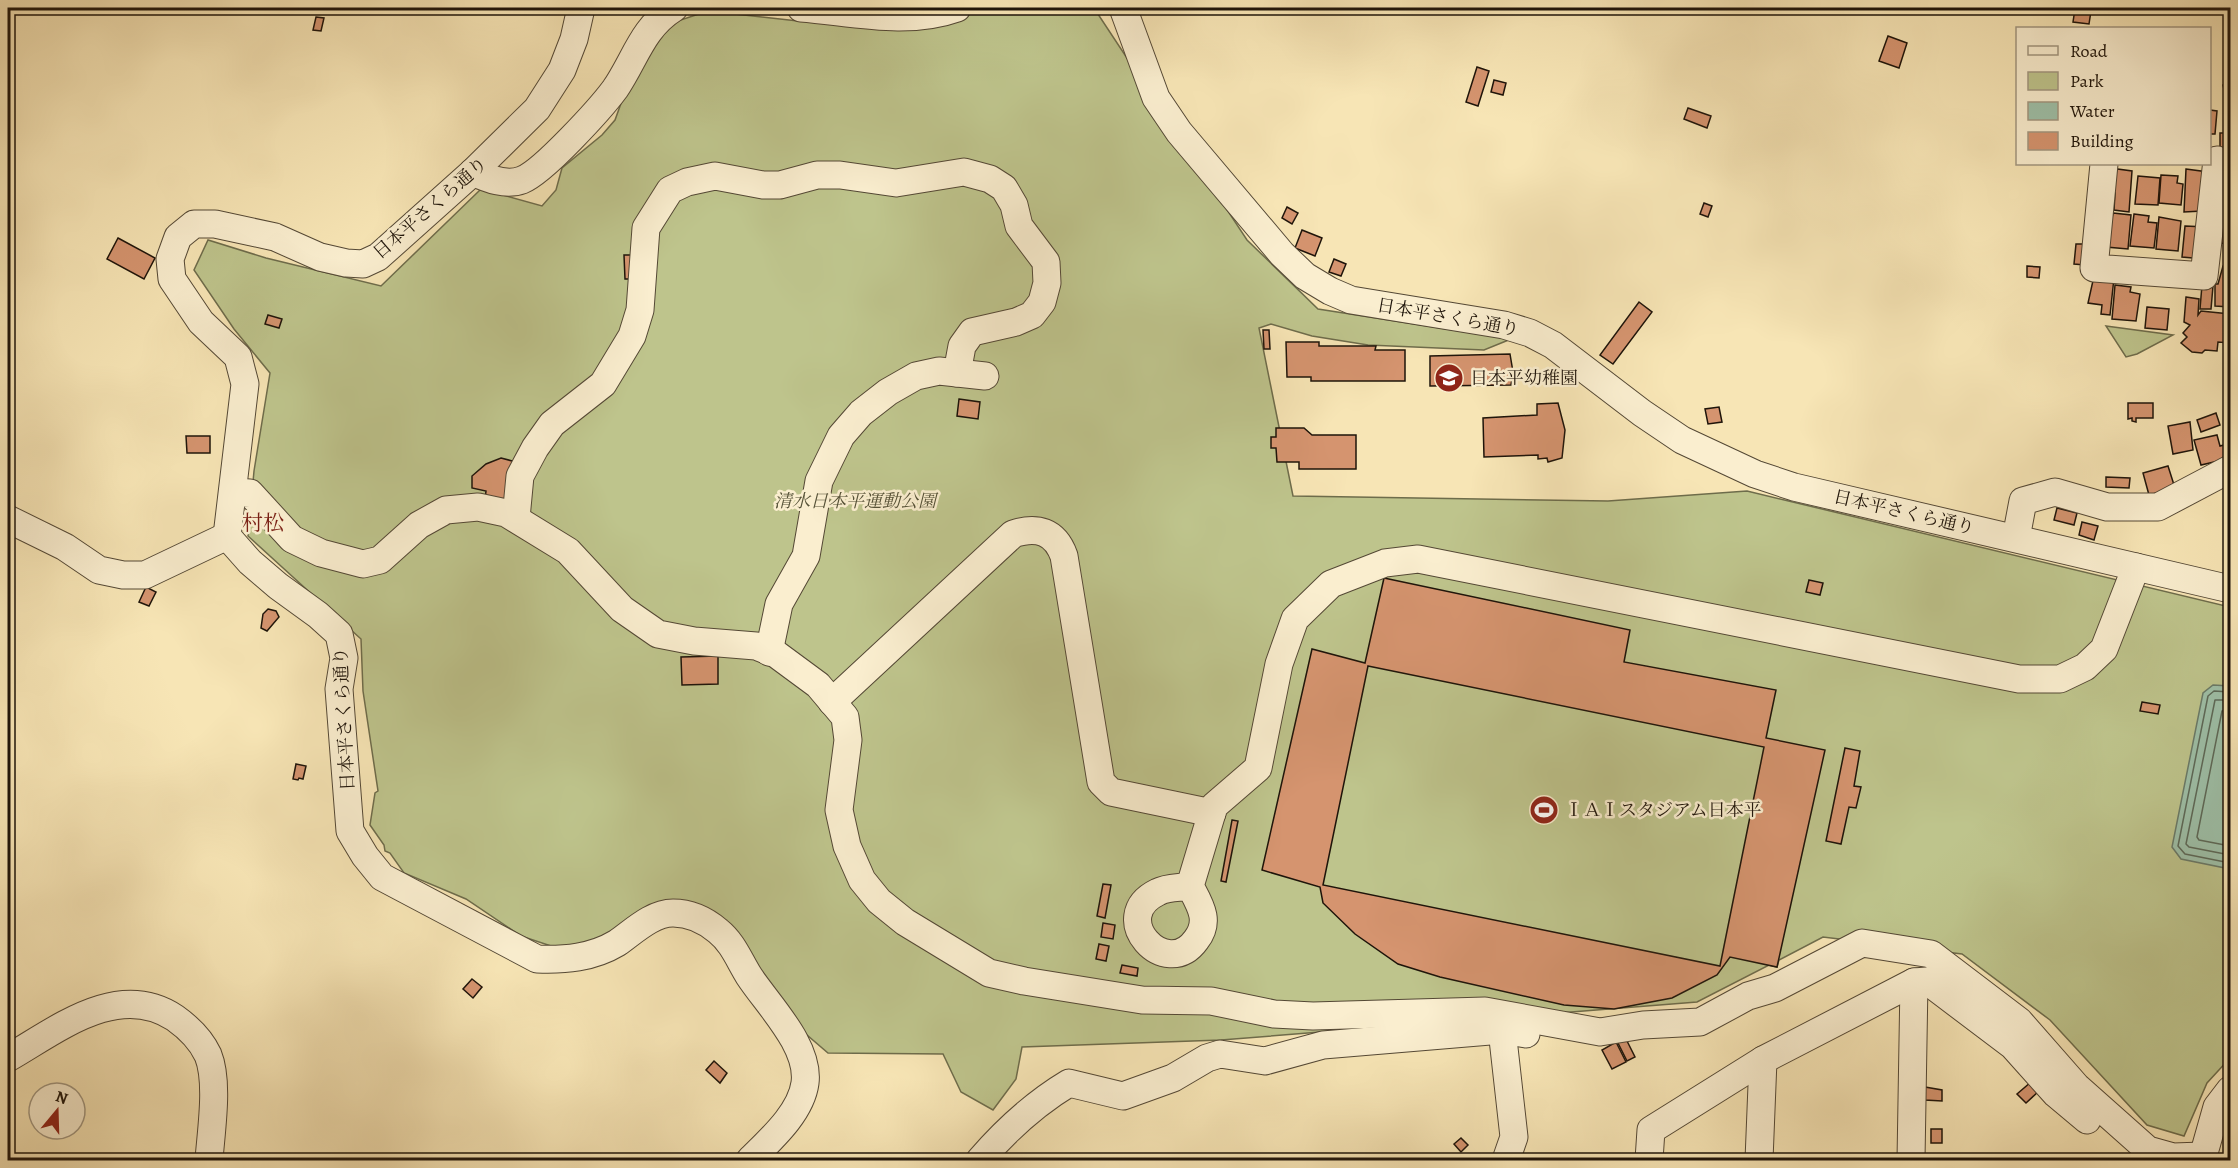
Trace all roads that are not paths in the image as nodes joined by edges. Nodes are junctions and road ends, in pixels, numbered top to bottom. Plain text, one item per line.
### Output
1 (581, 8) edge
2 (674, 8) edge
3 (801, 8) edge
4 (957, 8) edge
5 (1123, 8) edge
6 (2219, 160) edge
7 (2104, 165) edge
8 (473, 172) junction
9 (957, 373) junction
10 (985, 376) dead end
11 (2230, 469) edge
12 (233, 492) junction
13 (516, 518) junction
14 (8, 519) edge
15 (227, 536) junction
16 (2016, 538) junction
17 (2136, 567) junction
18 (2230, 589) edge
19 (769, 652) junction
20 (832, 702) junction
21 (1212, 813) junction
22 (1190, 886) dead end
23 (1914, 982) junction
24 (1502, 1030) junction
25 (1590, 1031) junction
26 (8, 1058) edge
27 (1763, 1060) junction
28 (2230, 1090) edge
29 (2140, 1157) edge
30 (2202, 1158) edge
31 (209, 1161) edge
32 (750, 1161) edge
33 (980, 1161) edge
34 (1506, 1161) edge
35 (1649, 1161) edge
36 (1759, 1161) edge
37 (1911, 1161) edge

1 - 8 street, 日本平さくら通り
2 - 8 street
3 - 4 street
5 - 16 street, 日本平さくら通り
6 - 7 street
8 - 12 street, 日本平さくら通り
9 - 10 street
9 - 13 street
9 - 19 street
11 - 16 street
12 - 13 street
12 - 15 street, 日本平さくら通り
13 - 19 street
14 - 15 street
15 - 32 street, 日本平さくら通り
16 - 17 street, 日本平さくら通り
17 - 18 street, 日本平さくら通り
17 - 21 street
19 - 20 street
20 - 21 street
20 - 25 street
21 - 22 street
23 - 27 street
23 - 29 street
23 - 37 street
24 - 25 street
24 - 33 street
24 - 34 street
25 - 29 street
26 - 31 street
27 - 35 street
27 - 36 street
28 - 30 street
29 - 30 street

